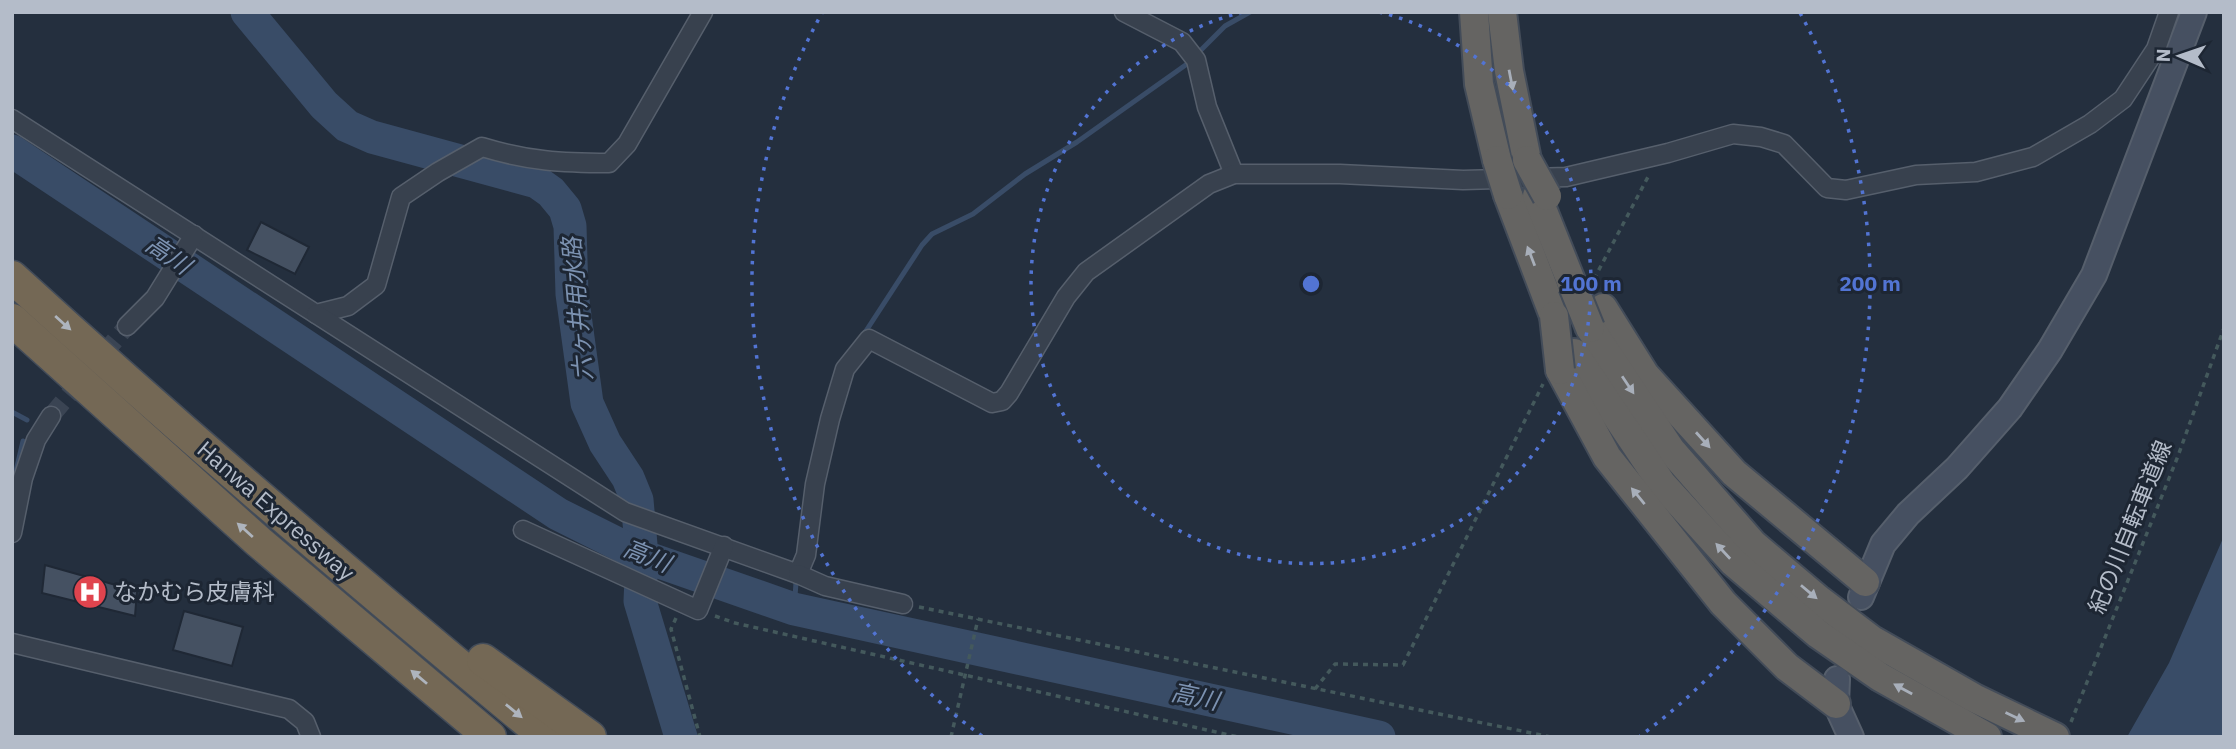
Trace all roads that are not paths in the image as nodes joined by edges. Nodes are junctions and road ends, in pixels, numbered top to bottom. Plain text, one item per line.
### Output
1 (704, 12) edge
2 (1124, 12) edge
3 (1475, 12) edge
4 (1502, 12) edge
5 (2169, 12) edge
6 (2194, 12) edge
7 (12, 119) edge
8 (1234, 174) junction
9 (191, 240) junction
10 (12, 277) edge
11 (1588, 297) junction
12 (316, 314) junction
13 (12, 320) edge
14 (127, 326) tunnel mouth
15 (1560, 367) junction
16 (51, 416) tunnel mouth
17 (277, 513) junction
18 (523, 530) dead end
19 (12, 533) edge
20 (722, 553) junction
21 (798, 574) junction
22 (1863, 590) joint
23 (904, 604) road end
24 (12, 643) edge
25 (1837, 691) joint
26 (1968, 710) junction
27 (2063, 730) edge
28 (484, 733) edge
29 (1847, 736) edge
30 (311, 737) edge
31 (546, 737) edge
32 (590, 737) edge
33 (1987, 737) edge

1 - 12 street
2 - 8 street
15 -> 3 highway, bridge
4 -> 11 highway, bridge
5 - 8 street
6 - 22 main road
7 - 9 street
8 - 21 street
9 - 12 street
9 - 14 street
10 -> 17 highway, Hanwa Expressway
11 -> 22 highway
11 -> 26 highway
12 - 20 street
28 -> 13 highway, Hanwa Expressway
25 -> 15 highway
26 -> 15 highway
16 - 19 street
17 -> 31 highway, Hanwa Expressway
17 - 32 highway
18 - 20 street
20 - 21 street
21 - 23 street
24 - 30 street
25 - 29 main road
26 -> 27 highway
26 - 33 highway

